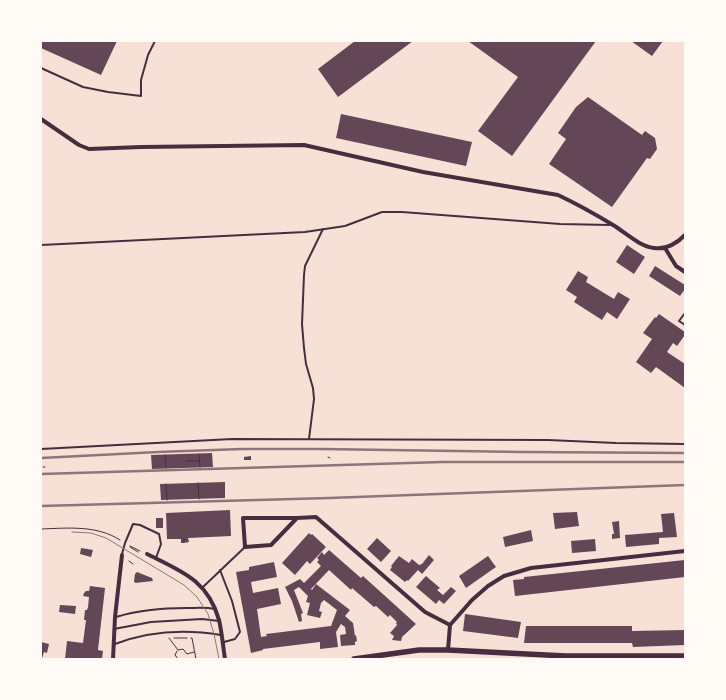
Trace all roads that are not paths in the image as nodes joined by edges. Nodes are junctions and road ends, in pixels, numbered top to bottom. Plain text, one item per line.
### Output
1 (154, 41) edge
2 (41, 68) edge
3 (41, 119) edge
4 (612, 225) junction
5 (323, 229) junction
6 (685, 235) edge
7 (41, 245) edge
8 (665, 248) junction
9 (685, 272) edge
10 (685, 313) edge
11 (685, 325) edge
12 (308, 440) junction
13 (685, 444) edge
14 (41, 448) edge
15 (297, 518) junction
16 (244, 547) junction
17 (685, 551) edge
18 (148, 554) road end
19 (122, 555) joint
20 (156, 558) junction
21 (220, 570) junction
22 (203, 587) junction
23 (215, 609) junction
24 (115, 617) junction
25 (219, 621) junction
26 (450, 625) junction
27 (114, 629) junction
28 (221, 635) junction
29 (222, 643) junction
30 (114, 644) junction
31 (448, 650) junction
32 (685, 656) edge
33 (526, 657) edge
34 (113, 659) edge
35 (225, 659) edge
36 (354, 659) edge

1 - 2 lane
3 - 4 street
4 - 5 lane
4 - 8 street
5 - 7 lane
5 - 12 lane
6 - 8 street
8 - 9 street
10 - 11 lane
12 - 13 lane
12 - 14 lane
15 - 16 street
15 - 16 street
15 - 26 street
16 - 21 lane
17 - 26 street
18 - 20 street
19 - 20 lane
19 - 24 street
20 - 22 street
21 - 22 lane
21 - 29 lane
22 - 23 street
23 - 24 lane
23 - 25 street
24 - 27 street
25 - 27 lane
25 - 28 street
26 - 31 street
27 - 30 street
28 - 29 street
28 - 30 lane
29 - 35 street
30 - 34 street
31 - 33 main road
31 - 36 main road
32 - 33 main road

